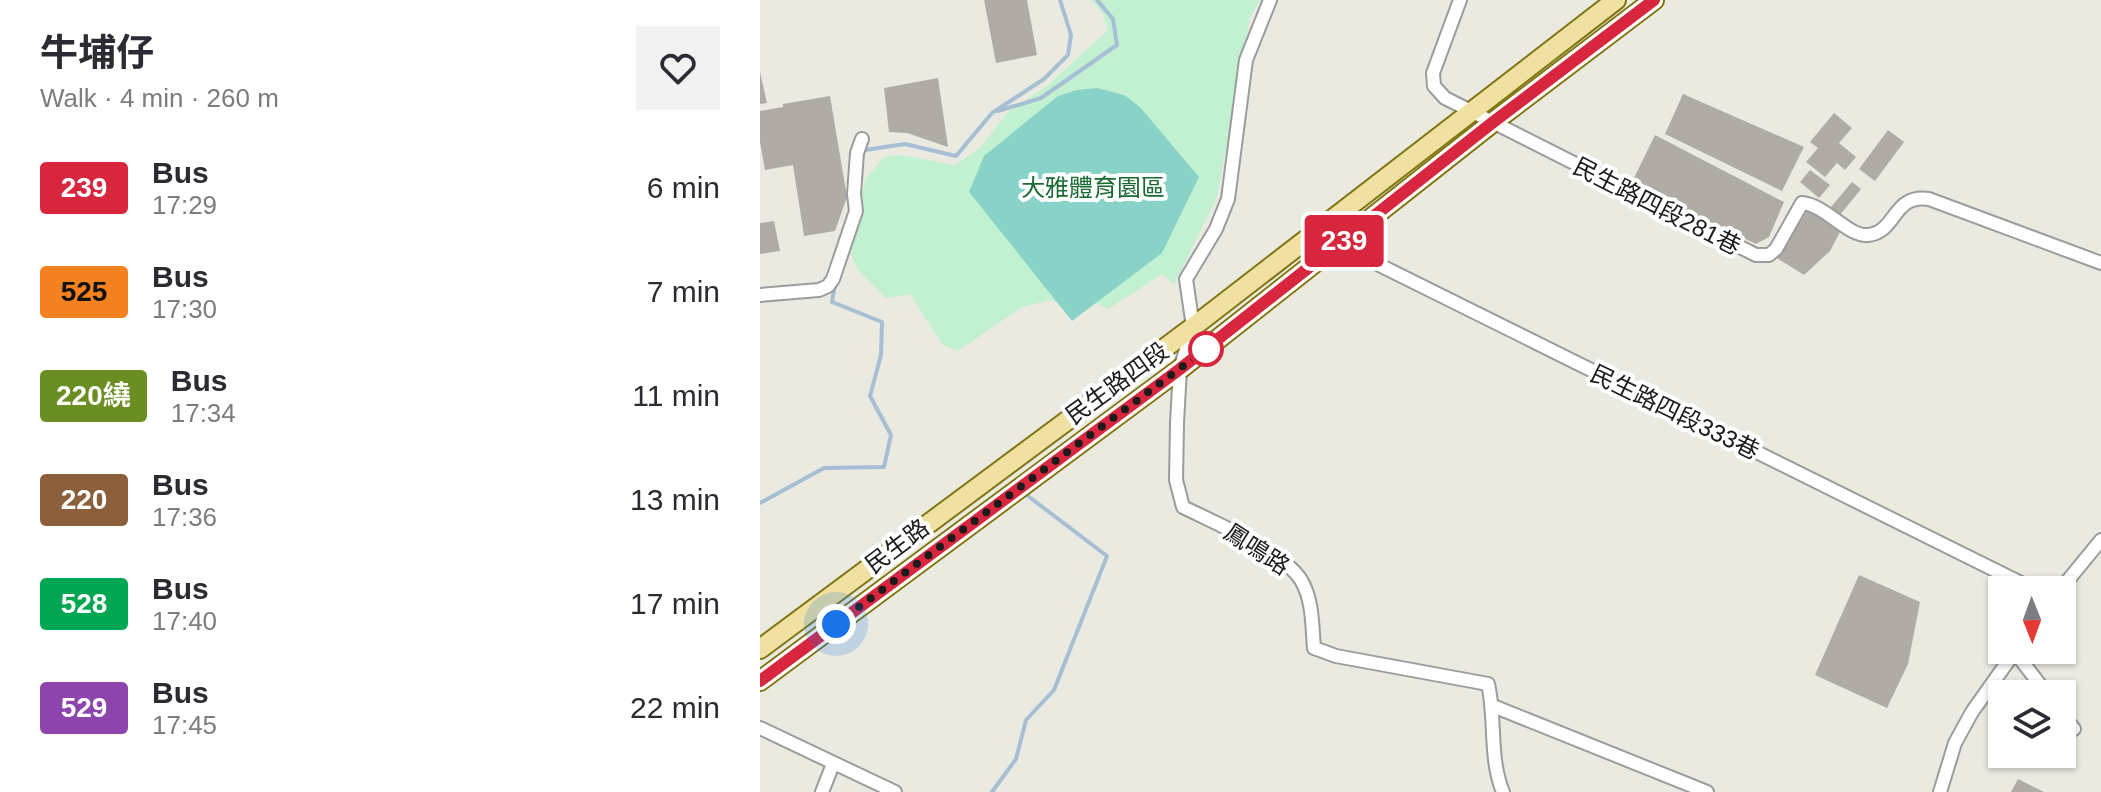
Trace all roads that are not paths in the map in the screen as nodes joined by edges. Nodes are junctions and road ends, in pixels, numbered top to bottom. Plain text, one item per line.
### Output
1 (1270, 0) edge
2 (1460, 0) edge
3 (1616, 0) edge
4 (1654, 0) edge
5 (1472, 111) junction
6 (1492, 123) junction
7 (862, 139) dead end
8 (1317, 231) junction
9 (1339, 245) junction
10 (2101, 263) edge
11 (760, 295) edge
12 (1193, 327) junction
13 (1180, 369) junction
14 (996, 471) joint
15 (1013, 491) joint
16 (2098, 549) edge
17 (2007, 576) edge
18 (2073, 576) edge
19 (760, 649) edge
20 (2007, 664) edge
21 (760, 681) edge
22 (1493, 706) junction
23 (760, 728) edge
24 (833, 764) junction
25 (822, 792) edge
26 (895, 792) edge
27 (1503, 792) edge
28 (1707, 792) edge
29 (1940, 792) edge

1 - 12 street
2 - 5 street
3 - 5 main road, 民生路四段
4 - 6 main road, 民生路四段
5 - 6 street
5 - 8 main road, 民生路四段
6 - 9 main road, 民生路四段
6 - 10 street, 民生路四段281巷
7 - 11 street
8 - 9 street, 民生路四段333巷
8 - 12 main road, 民生路四段
9 - 13 main road, 民生路四段
9 - 17 street, 民生路四段333巷
12 - 13 street, 鳳鳴路
12 - 14 main road, 民生路四段
13 - 15 main road, 民生路四段
13 - 22 street, 鳳鳴路
14 - 19 main road, 民生路
15 - 21 main road, 民生路
16 - 18 street
20 - 29 street
22 - 27 street
22 - 28 street
23 - 24 street
24 - 25 street
24 - 26 street

